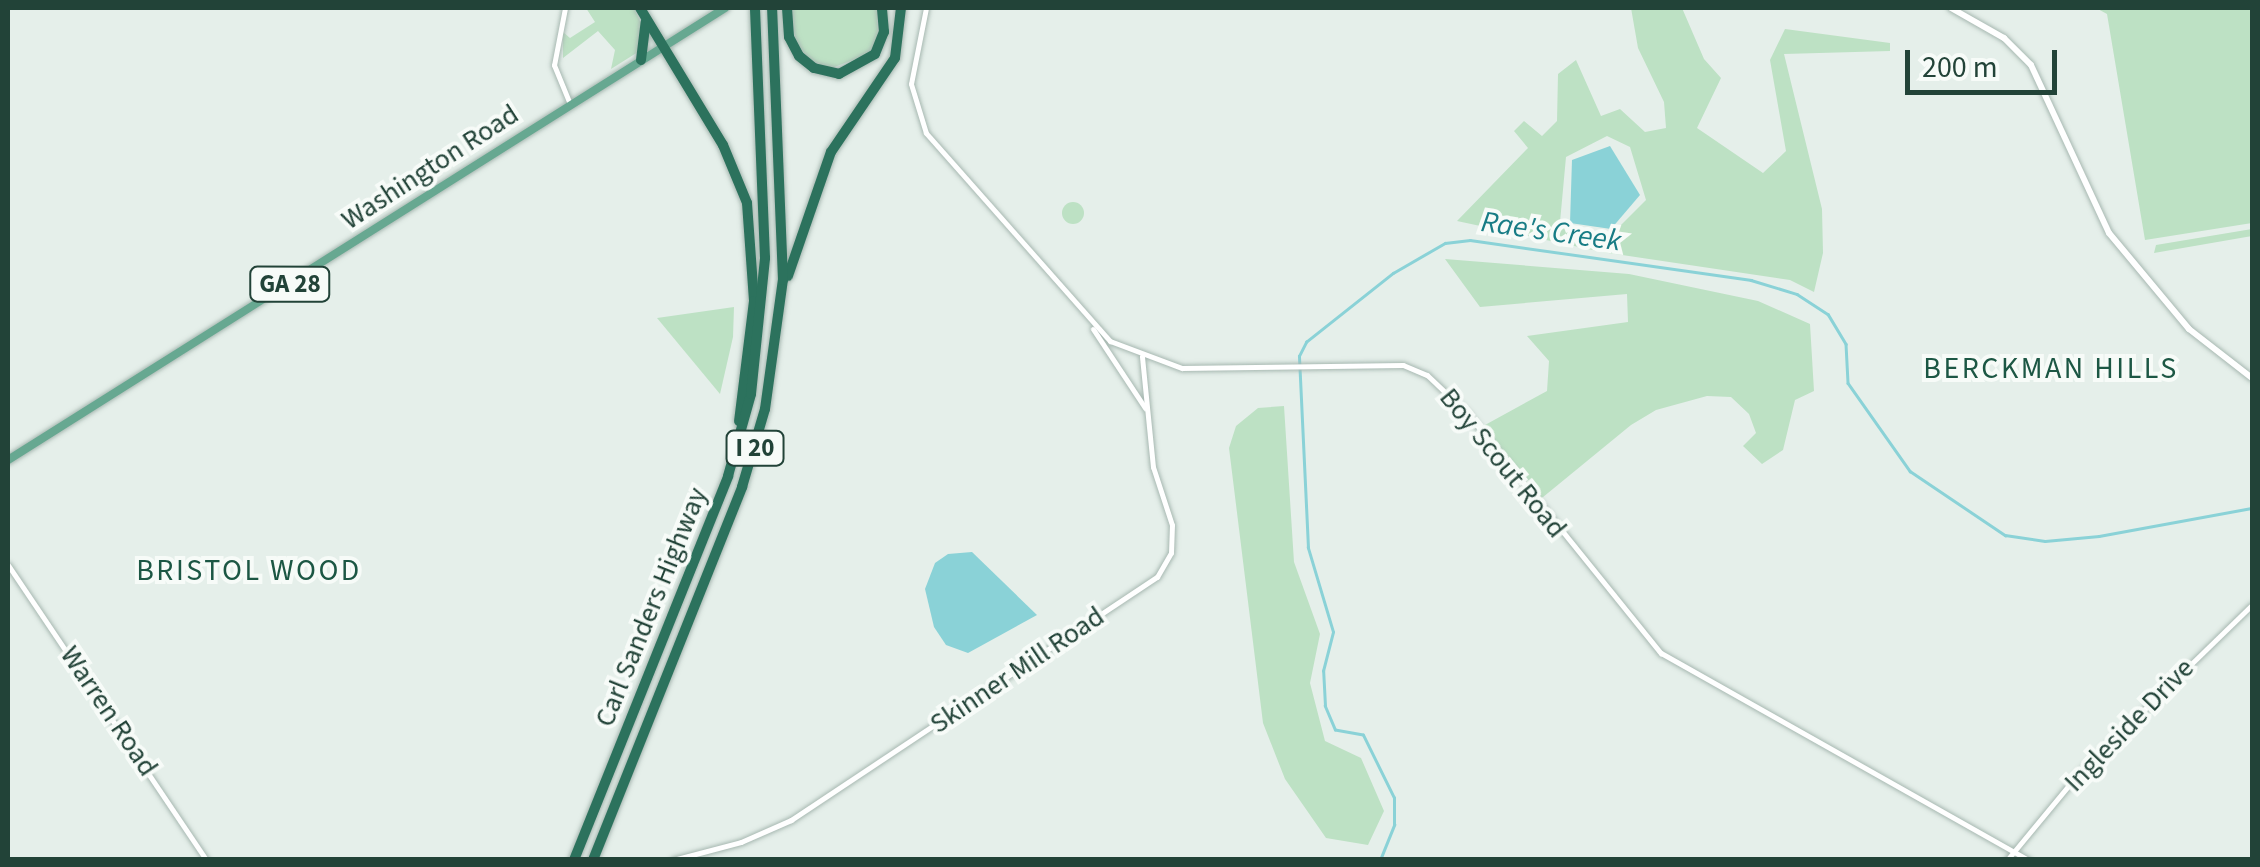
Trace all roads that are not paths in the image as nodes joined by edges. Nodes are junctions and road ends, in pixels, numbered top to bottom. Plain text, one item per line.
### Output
1 (565, 8) edge
2 (640, 8) edge
3 (724, 8) edge
4 (772, 8) edge
5 (787, 8) edge
6 (882, 8) edge
7 (901, 8) edge
8 (926, 8) edge
9 (1951, 8) edge
10 (755, 11) edge
11 (646, 21) junction
12 (663, 47) junction
13 (642, 60) junction
14 (570, 104) junction
15 (1085, 319) junction
16 (779, 327) junction
17 (1142, 357) junction
18 (2252, 378) edge
19 (1145, 409) junction
20 (734, 458) junction
21 (8, 460) edge
22 (8, 565) edge
23 (2252, 605) edge
24 (2012, 850) junction
25 (206, 860) edge
26 (574, 860) edge
27 (592, 860) edge
28 (673, 860) edge
29 (2007, 860) edge
30 (2029, 860) edge

1 - 14 street
2 - 11 highway
3 - 12 main road, Washington Road / GA 28
4 - 16 highway, Carl Sanders Highway / I 20
5 - 6 highway
7 - 16 highway
8 - 15 street, Boy Scout Road
9 - 18 main road
10 - 20 highway, Carl Sanders Highway / I 20
11 - 12 highway
11 - 13 highway
12 - 13 main road, Washington Road / GA 28
12 - 20 highway
13 - 14 main road, Washington Road / GA 28
14 - 21 main road, Washington Road / GA 28
15 - 17 street, Boy Scout Road
15 - 19 street
16 - 27 highway, Carl Sanders Highway / I 20
17 - 19 street, Skinner Mill Road
17 - 24 street, Boy Scout Road
19 - 28 street, Skinner Mill Road
20 - 26 highway, Carl Sanders Highway / I 20
22 - 25 street, Warren Road
23 - 24 street, Ingleside Drive
24 - 29 street, Ingleside Drive
24 - 30 street, Boy Scout Road

